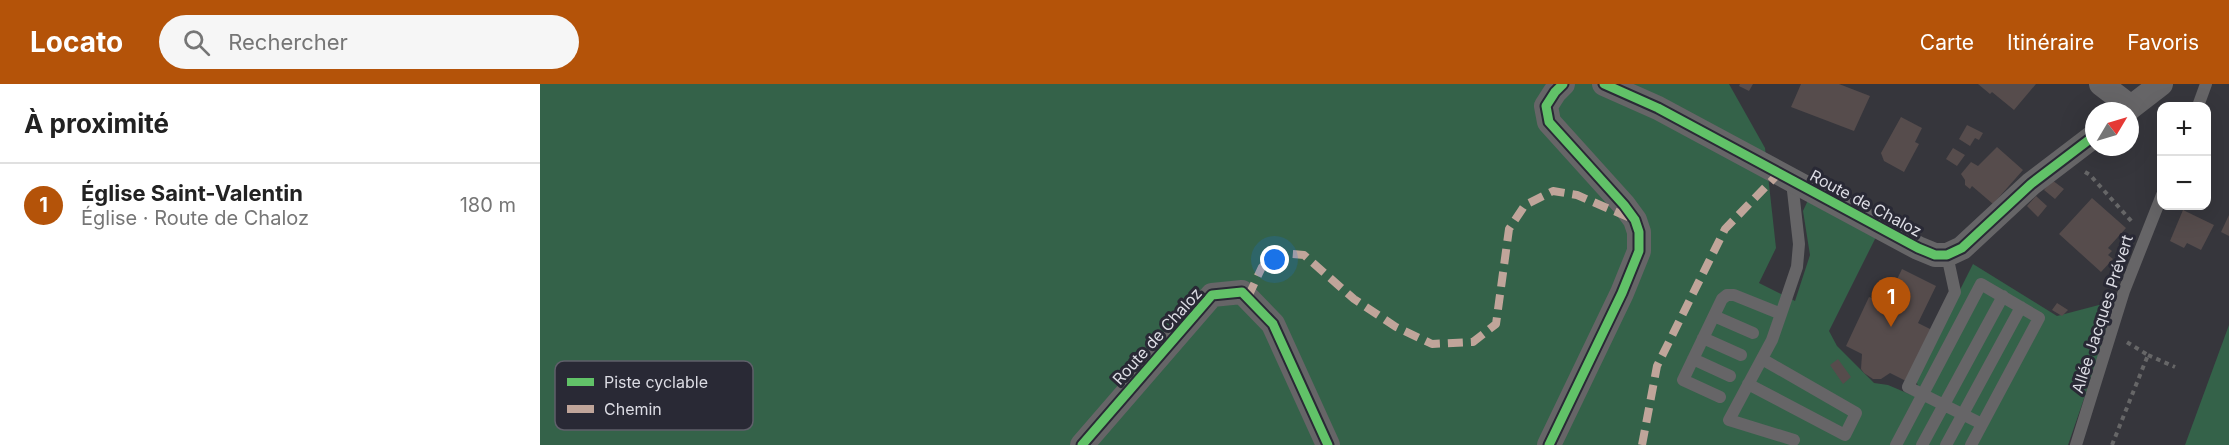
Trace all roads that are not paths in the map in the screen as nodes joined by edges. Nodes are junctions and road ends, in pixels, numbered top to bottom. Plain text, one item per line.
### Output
1 (1563, 84) edge
2 (1604, 84) edge
3 (2101, 84) edge
4 (2161, 84) edge
5 (2206, 84) edge
6 (2120, 102) edge
7 (2137, 102) edge
8 (2199, 102) edge
9 (2085, 143) edge
10 (1792, 182) junction
11 (2157, 208) edge
12 (1947, 255) junction
13 (2002, 296) junction
14 (2021, 307) junction
15 (1781, 315) junction
16 (1714, 316) junction
17 (1753, 333) dead end
18 (1703, 338) junction
19 (1741, 355) dead end
20 (1762, 358) junction
21 (1693, 359) junction
22 (1730, 376) dead end
23 (1748, 384) junction
24 (1923, 395) junction
25 (1720, 397) dead end
26 (1944, 405) junction
27 (1962, 415) junction
28 (1982, 424) junction
29 (1794, 440) dead end
30 (1082, 445) edge
31 (1328, 445) edge
32 (1549, 445) edge
33 (1896, 445) edge
34 (1922, 445) edge
35 (1946, 445) edge
36 (1971, 445) edge
37 (2076, 445) edge

1 - 32 street
2 - 10 street, Route de Chaloz
3 - 6 street
4 - 7 street
5 - 8 lane
9 - 12 street
10 - 12 street, Route de Chaloz
10 - 15 lane
11 - 37 lane, Allée Jacques Prévert
12 - 24 lane
13 - 14 lane
13 - 24 lane
13 - 26 lane
14 - 27 lane
14 - 28 lane
15 - 16 lane
15 - 20 lane
16 - 17 lane
16 - 18 lane
18 - 19 lane
18 - 21 lane
20 - 23 lane
20 - 23 lane
21 - 22 lane
21 - 25 lane
23 - 29 lane
24 - 26 lane
24 - 33 lane
26 - 27 lane
26 - 34 lane
27 - 28 lane
27 - 35 lane
28 - 36 lane
30 - 31 street, Route de Chaloz

